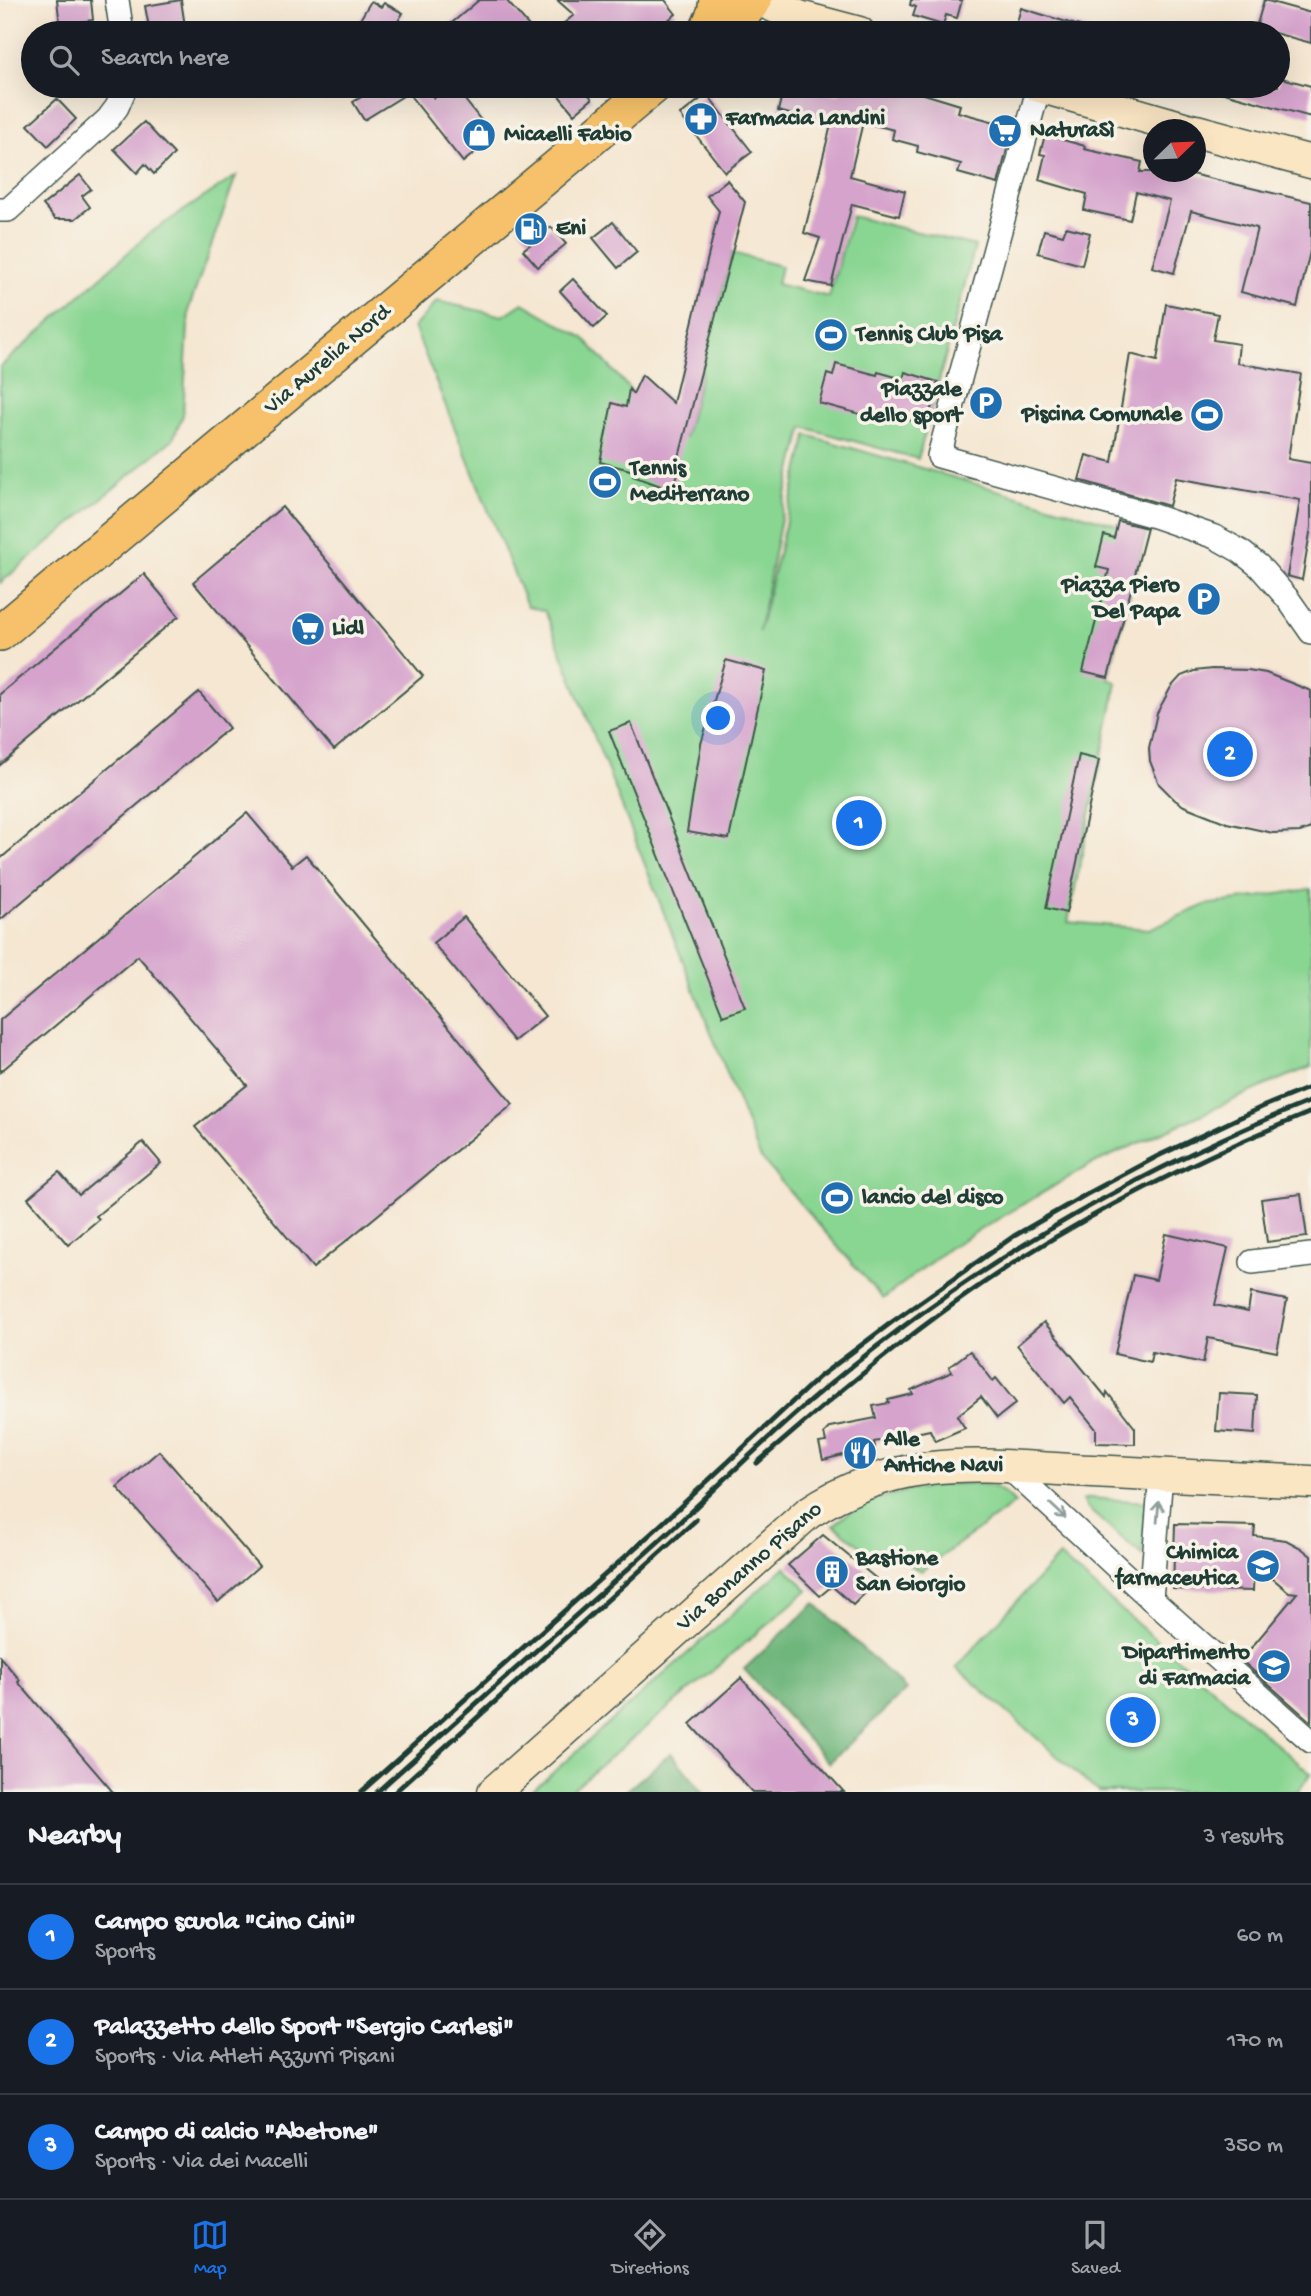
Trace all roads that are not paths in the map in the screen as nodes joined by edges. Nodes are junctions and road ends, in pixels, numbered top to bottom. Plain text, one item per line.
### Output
1 (117, 0) edge
2 (717, 0) edge
3 (752, 0) edge
4 (761, 0) edge
5 (813, 0) edge
6 (120, 21) edge
7 (711, 21) edge
8 (736, 21) edge
9 (811, 21) edge
10 (839, 21) edge
11 (121, 98) edge
12 (640, 98) edge
13 (1036, 98) edge
14 (1081, 98) edge
15 (1154, 119) edge
16 (1206, 134) edge
17 (1311, 162) edge
18 (0, 210) edge
19 (1311, 632) edge
20 (0, 633) edge
21 (1311, 1255) edge
22 (1252, 1262) dead end
23 (1007, 1466) junction
24 (1161, 1474) junction
25 (1311, 1482) edge
26 (1151, 1599) junction
27 (1311, 1741) edge
28 (494, 1792) edge

1 - 6 street
2 - 7 main road
3 - 4 main road
3 - 8 main road
4 - 9 main road
5 - 10 main road
11 - 18 street
12 - 20 main road, Via Aurelia Nord
13 - 19 street
14 - 15 main road
16 - 17 main road
21 - 22 street
23 - 24 main road, Via Bonanno Pisano
23 -> 26 street
23 - 28 main road, Via Bonanno Pisano
24 - 25 main road, Via Bonanno Pisano
26 -> 24 street
26 - 27 street

